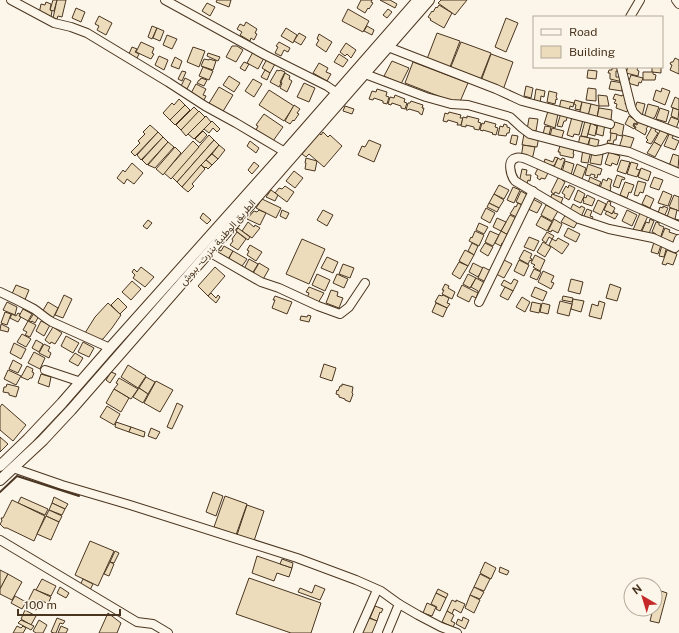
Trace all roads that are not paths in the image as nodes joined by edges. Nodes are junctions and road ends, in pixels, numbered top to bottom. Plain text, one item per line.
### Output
1 (11, 0) edge
2 (165, 0) edge
3 (418, 0) edge
4 (428, 0) edge
5 (640, 0) edge
6 (676, 0) edge
7 (679, 4) edge
8 (631, 16) edge
9 (388, 47) junction
10 (621, 68) edge
11 (365, 74) junction
12 (337, 93) junction
13 (610, 124) dead end
14 (679, 133) edge
15 (285, 152) junction
16 (679, 173) edge
17 (533, 191) junction
18 (679, 226) edge
19 (679, 238) edge
20 (209, 252) junction
21 (365, 283) dead end
22 (0, 292) edge
23 (479, 302) dead end
24 (110, 348) junction
25 (45, 370) dead end
26 (81, 382) junction
27 (1, 462) edge
28 (13, 468) junction
29 (0, 480) edge
30 (0, 540) edge
31 (377, 590) junction
32 (398, 604) junction
33 (440, 630) edge
34 (168, 633) edge
35 (358, 633) edge
36 (387, 633) edge
37 (457, 633) edge

1 - 15 street
2 - 12 street
3 - 12 main road, الطريق الوطنية بنزرت - ببوش
4 - 9 main road, الطريق الوطنية بنزرت - ببوش
5 - 8 street
6 - 7 street
9 - 11 main road, الطريق الوطنية بنزرت - ببوش
9 - 13 street
10 - 14 street
11 - 16 street
11 - 20 main road, الطريق الوطنية بنزرت - ببوش
12 - 15 main road, الطريق الوطنية بنزرت - ببوش
15 - 24 main road, الطريق الوطنية بنزرت - ببوش
17 - 18 street
17 - 19 street
17 - 23 street
20 - 21 street
20 - 28 main road, الطريق الوطنية بنزرت - ببوش
22 - 24 street
24 - 26 main road, الطريق الوطنية بنزرت - ببوش
25 - 26 street
26 - 27 main road, الطريق الوطنية بنزرت - ببوش
28 - 29 main road, الطريق الوطنية بنزرت - ببوش
28 - 31 street
30 - 34 street
31 - 32 street
31 - 35 street
32 - 33 street
32 - 36 street
33 - 37 street

